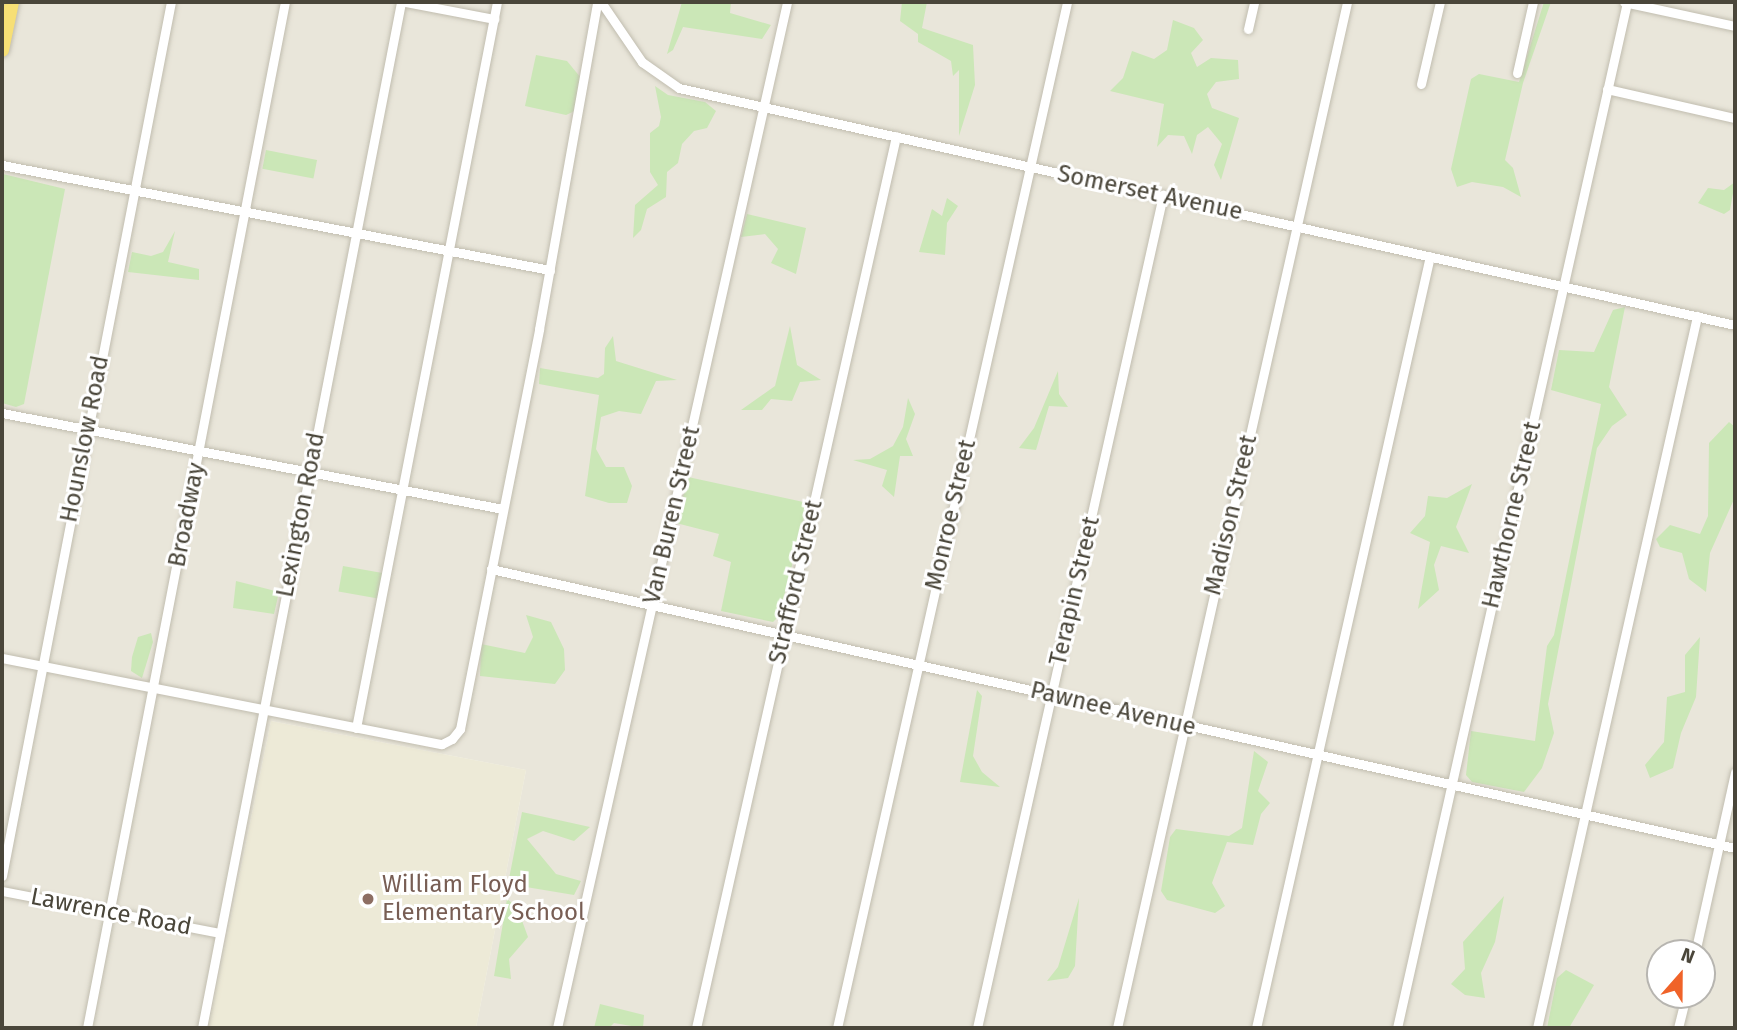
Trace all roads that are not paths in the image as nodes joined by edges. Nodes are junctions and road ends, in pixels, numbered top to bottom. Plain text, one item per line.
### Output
1 (12, 2) edge
2 (171, 2) edge
3 (285, 2) edge
4 (403, 2) edge
5 (498, 2) edge
6 (599, 2) edge
7 (787, 2) edge
8 (1067, 2) edge
9 (1254, 2) edge
10 (1347, 2) edge
11 (1440, 2) edge
12 (1533, 2) edge
13 (1626, 2) edge
14 (494, 19) junction
15 (1735, 26) edge
16 (1248, 29) dead end
17 (2, 50) edge
18 (1517, 73) dead end
19 (1421, 84) dead end
20 (1608, 89) junction
21 (764, 107) junction
22 (1735, 118) edge
23 (896, 136) junction
24 (2, 165) edge
25 (1030, 166) junction
26 (134, 190) junction
27 (1163, 195) junction
28 (244, 211) junction
29 (1297, 225) junction
30 (355, 232) junction
31 (450, 250) junction
32 (1430, 256) junction
33 (550, 270) junction
34 (1563, 286) junction
35 (1697, 316) junction
36 (1735, 325) edge
37 (2, 413) edge
38 (87, 430) junction
39 (200, 451) junction
40 (310, 472) junction
41 (403, 490) junction
42 (503, 509) junction
43 (491, 569) junction
44 (651, 607) junction
45 (784, 634) junction
46 (2, 657) edge
47 (41, 665) junction
48 (917, 665) junction
49 (154, 688) junction
50 (1052, 694) junction
51 (264, 709) junction
52 (1184, 725) junction
53 (356, 727) junction
54 (1317, 756) junction
55 (1735, 772) edge
56 (1452, 784) junction
57 (1585, 814) junction
58 (1719, 845) junction
59 (1735, 848) edge
60 (2, 876) edge
61 (2, 891) edge
62 (109, 912) junction
63 (220, 933) junction
64 (1698, 939) edge
65 (1683, 1009) edge
66 (87, 1028) edge
67 (202, 1028) edge
68 (557, 1028) edge
69 (696, 1028) edge
70 (837, 1028) edge
71 (977, 1028) edge
72 (1117, 1028) edge
73 (1256, 1028) edge
74 (1397, 1028) edge
75 (1537, 1028) edge
76 (1678, 1028) edge

1 - 17 highway
2 - 26 street, Hounslow Road
3 - 28 street, Broadway
4 - 14 street
4 - 30 street, Lexington Road
5 - 14 street
6 - 21 street, Somerset Avenue
6 - 33 street
7 - 21 street, Van Buren Street
8 - 25 street, Monroe Street
9 - 16 street
10 - 29 street, Madison Street
11 - 19 street
12 - 18 street
13 - 15 street
13 - 20 street, Hawthorne Street
14 - 31 street
20 - 22 street
20 - 34 street, Hawthorne Street
21 - 23 street, Somerset Avenue
21 - 44 street, Van Buren Street
23 - 25 street, Somerset Avenue
23 - 45 street, Strafford Street
24 - 26 street
25 - 27 street, Somerset Avenue
25 - 48 street, Monroe Street
26 - 28 street
26 - 38 street, Hounslow Road
27 - 29 street, Somerset Avenue
27 - 50 street, Terapin Street
28 - 30 street
28 - 39 street, Broadway
29 - 32 street, Somerset Avenue
29 - 52 street, Madison Street
30 - 31 street
30 - 40 street, Lexington Road
31 - 33 street
31 - 41 street
32 - 34 street, Somerset Avenue
32 - 54 street
33 - 42 street
34 - 35 street, Somerset Avenue
34 - 56 street, Hawthorne Street
35 - 36 street, Somerset Avenue
35 - 57 street
37 - 38 street
38 - 39 street
38 - 47 street, Hounslow Road
39 - 40 street
39 - 49 street, Broadway
40 - 41 street
40 - 51 street, Lexington Road
41 - 42 street
41 - 53 street
42 - 43 street
43 - 44 street, Pawnee Avenue
43 - 53 street
44 - 45 street, Pawnee Avenue
44 - 68 street, Van Buren Street
45 - 48 street, Pawnee Avenue
45 - 69 street, Strafford Street
46 - 47 street
47 - 49 street
47 - 60 street, Hounslow Road
48 - 50 street, Pawnee Avenue
48 - 70 street, Monroe Street
49 - 51 street
49 - 62 street, Broadway
50 - 52 street, Pawnee Avenue
50 - 71 street, Terapin Street
51 - 53 street
51 - 63 street, Lexington Road
52 - 54 street, Pawnee Avenue
52 - 72 street, Madison Street
54 - 56 street, Pawnee Avenue
54 - 73 street
55 - 58 street
56 - 57 street, Pawnee Avenue
56 - 74 street, Hawthorne Street
57 - 58 street, Pawnee Avenue
57 - 75 street
58 - 59 street, Pawnee Avenue
58 - 64 street
61 - 62 street, Lawrence Road
62 - 63 street, Lawrence Road
62 - 66 street, Broadway
63 - 67 street, Lexington Road
65 - 76 street

